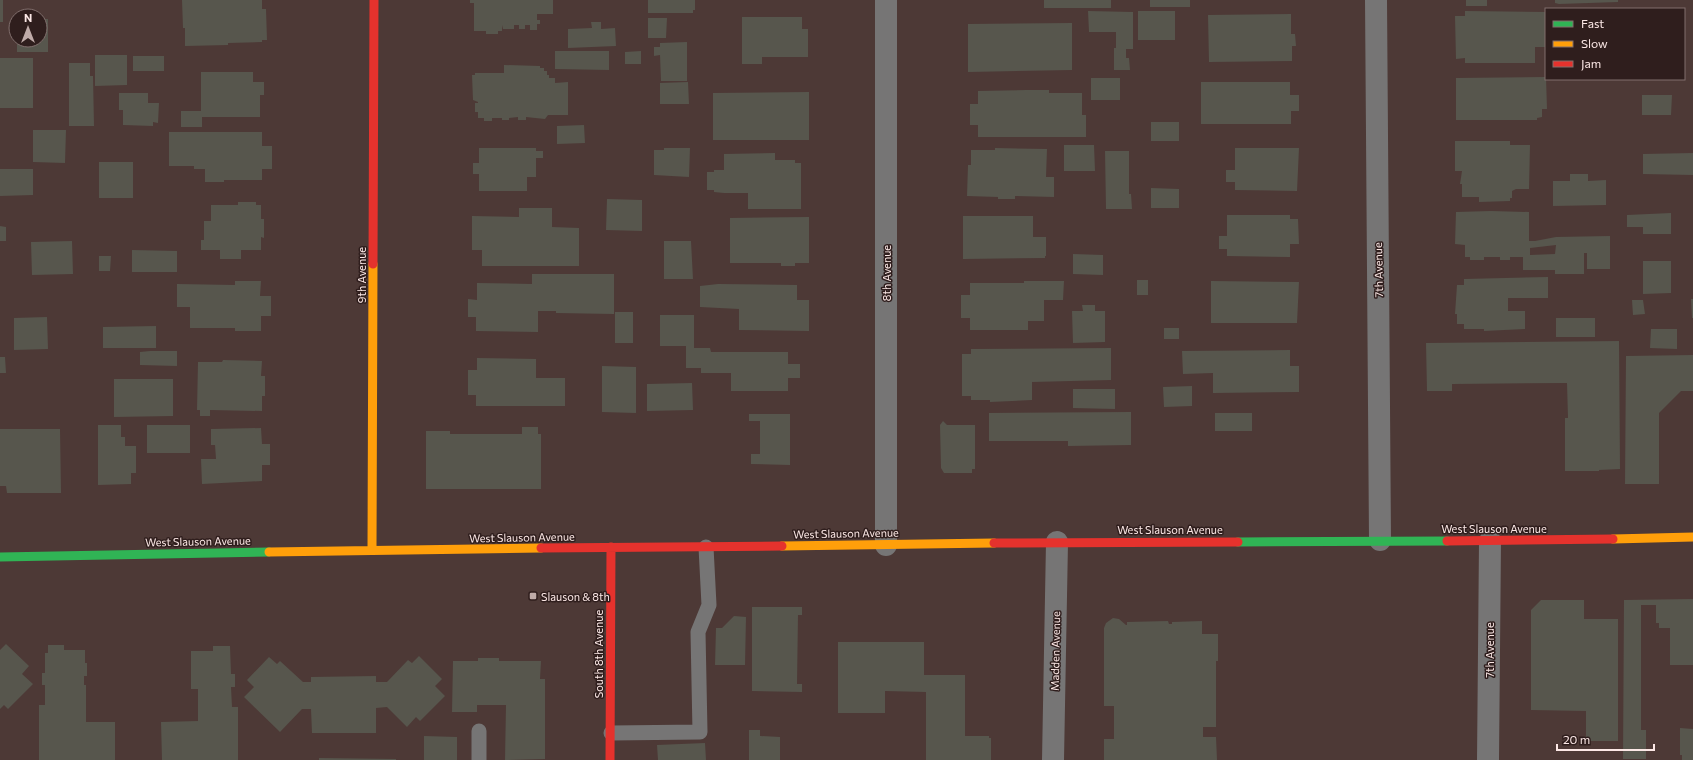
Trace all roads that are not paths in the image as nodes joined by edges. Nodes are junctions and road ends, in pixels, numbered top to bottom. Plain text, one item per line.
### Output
1 (374, 0) edge
2 (886, 0) edge
3 (1376, 0) edge
4 (1693, 537) edge
5 (1380, 540) junction
6 (1490, 541) junction
7 (1057, 542) junction
8 (886, 545) junction
9 (611, 547) junction
10 (706, 547) junction
11 (372, 550) junction
12 (0, 557) edge
13 (479, 731) dead end
14 (610, 733) junction
15 (479, 760) edge
16 (610, 760) edge
17 (1053, 760) edge
18 (1488, 760) edge

1 - 11 main road, 9th Avenue
2 - 8 street, 8th Avenue
3 - 5 street, 7th Avenue
4 - 6 main road, West Slauson Avenue
5 - 6 main road, West Slauson Avenue
5 - 7 main road, West Slauson Avenue
6 - 18 street, 7th Avenue
7 - 8 main road, West Slauson Avenue
7 - 17 street, Madden Avenue
8 - 10 main road, West Slauson Avenue
9 - 10 main road, West Slauson Avenue
9 - 11 main road, West Slauson Avenue
9 - 14 main road, South 8th Avenue
10 - 14 lane
11 - 12 main road, West Slauson Avenue
13 - 15 lane
14 - 16 main road, South 8th Avenue

